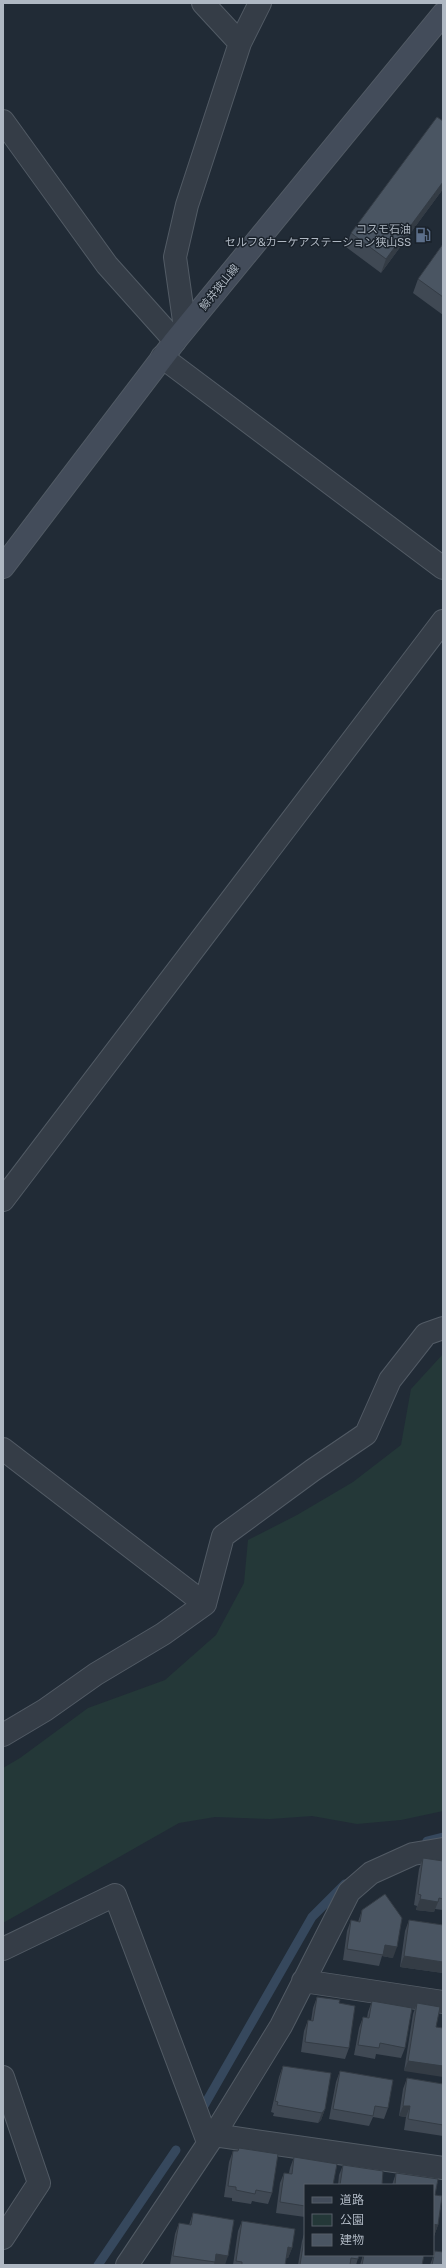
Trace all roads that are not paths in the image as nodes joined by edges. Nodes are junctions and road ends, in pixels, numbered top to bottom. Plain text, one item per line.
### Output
1 (203, 3) edge
2 (260, 3) edge
3 (443, 14) edge
4 (240, 43) junction
5 (3, 121) edge
6 (174, 342) junction
7 (3, 567) edge
8 (443, 568) edge
9 (443, 621) edge
10 (3, 1200) edge
11 (443, 1328) edge
12 (3, 1449) edge
13 (204, 1604) junction
14 (3, 1735) edge
15 (443, 1849) edge
16 (3, 1949) edge
17 (303, 1981) junction
18 (443, 2002) edge
19 (3, 2077) edge
20 (211, 2138) junction
21 (443, 2168) edge
22 (3, 2238) edge
23 (127, 2265) edge

1 - 4 street
2 - 4 street
3 - 6 main road, 鯨井狭山線
4 - 6 street
5 - 6 street
6 - 7 main road, 鯨井狭山線
6 - 8 street
9 - 10 street
11 - 13 street
12 - 13 street
13 - 14 street
15 - 17 street
16 - 20 street
17 - 18 street
17 - 20 street
19 - 22 street
20 - 21 street
20 - 23 street

